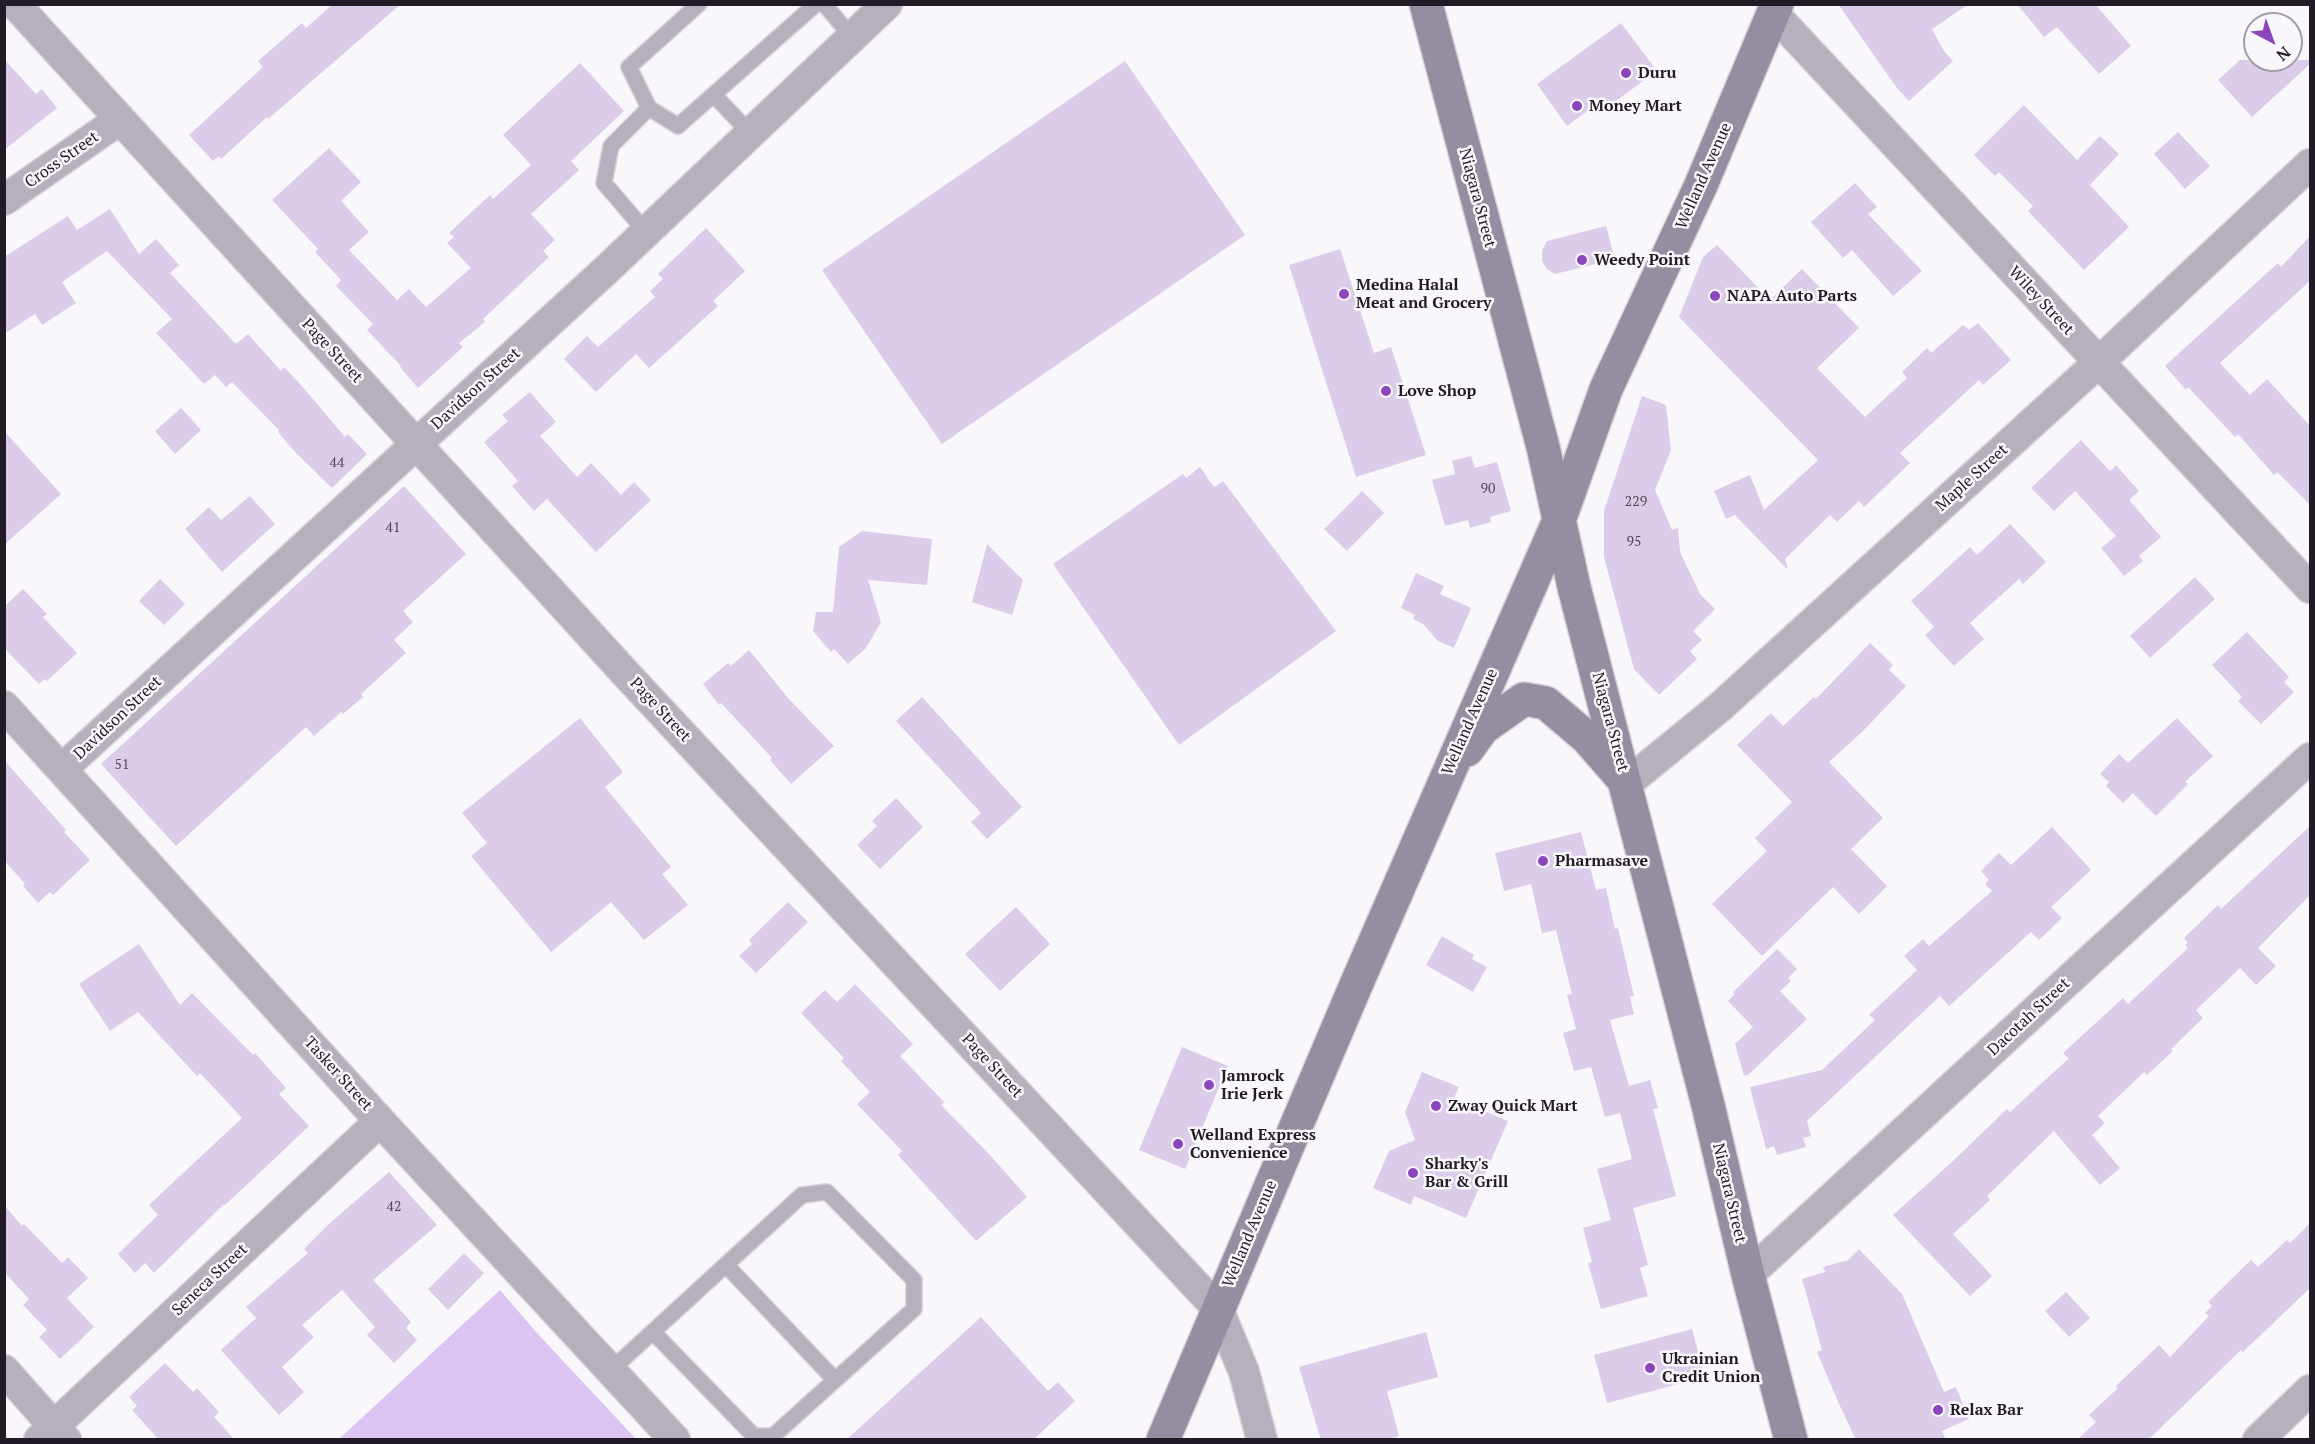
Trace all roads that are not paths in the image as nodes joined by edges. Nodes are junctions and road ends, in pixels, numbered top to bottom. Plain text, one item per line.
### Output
1 (15, 4) edge
2 (699, 4) edge
3 (816, 4) edge
4 (824, 4) edge
5 (887, 4) edge
6 (1426, 4) edge
7 (1775, 9) edge
8 (852, 37) junction
9 (714, 94) junction
10 (649, 108) junction
11 (119, 120) junction
12 (750, 133) junction
13 (2310, 164) edge
14 (4, 200) edge
15 (646, 232) junction
16 (2098, 362) junction
17 (417, 442) junction
18 (1560, 518) junction
19 (2310, 588) edge
20 (4, 706) edge
21 (2310, 758) edge
22 (62, 769) junction
23 (1444, 780) junction
24 (1626, 784) junction
25 (380, 1120) junction
26 (726, 1265) junction
27 (1748, 1275) junction
28 (1218, 1309) junction
29 (653, 1332) junction
30 (4, 1370) edge
31 (611, 1370) junction
32 (835, 1380) junction
33 (2310, 1390) edge
34 (53, 1435) edge
35 (675, 1440) edge
36 (1163, 1440) edge
37 (1262, 1440) edge
38 (1791, 1440) edge
39 (2258, 1440) edge

1 - 11 street, Page Street
2 - 10 lane
3 - 9 lane
4 - 8 lane
5 - 8 street, Davidson Street
6 - 18 main road, Niagara Street
7 - 16 street, Wiley Street
7 - 18 main road, Welland Avenue
8 - 12 street, Davidson Street
9 - 10 lane
9 - 12 lane
10 - 15 lane
11 - 14 street, Cross Street
11 - 17 street, Page Street
12 - 15 street, Davidson Street
13 - 16 street, Maple Street
15 - 17 street, Davidson Street
16 - 19 street, Wiley Street
16 - 24 street, Maple Street
17 - 22 street, Davidson Street
17 - 28 street, Page Street
18 - 23 main road, Welland Avenue
18 - 24 main road, Niagara Street
20 - 22 street, Tasker Street
21 - 27 street, Dacotah Street
22 - 25 street, Tasker Street
23 - 24 main road
23 - 28 main road, Welland Avenue
24 - 27 main road, Niagara Street
25 - 31 street, Tasker Street
25 - 34 street, Seneca Street
26 - 29 lane
26 - 32 lane
26 - 32 lane
27 - 38 main road, Niagara Street
28 - 36 main road, Welland Avenue
28 - 37 street, Page Street
29 - 31 lane
29 - 32 lane
30 - 34 street
31 - 35 street, Tasker Street
33 - 39 street

